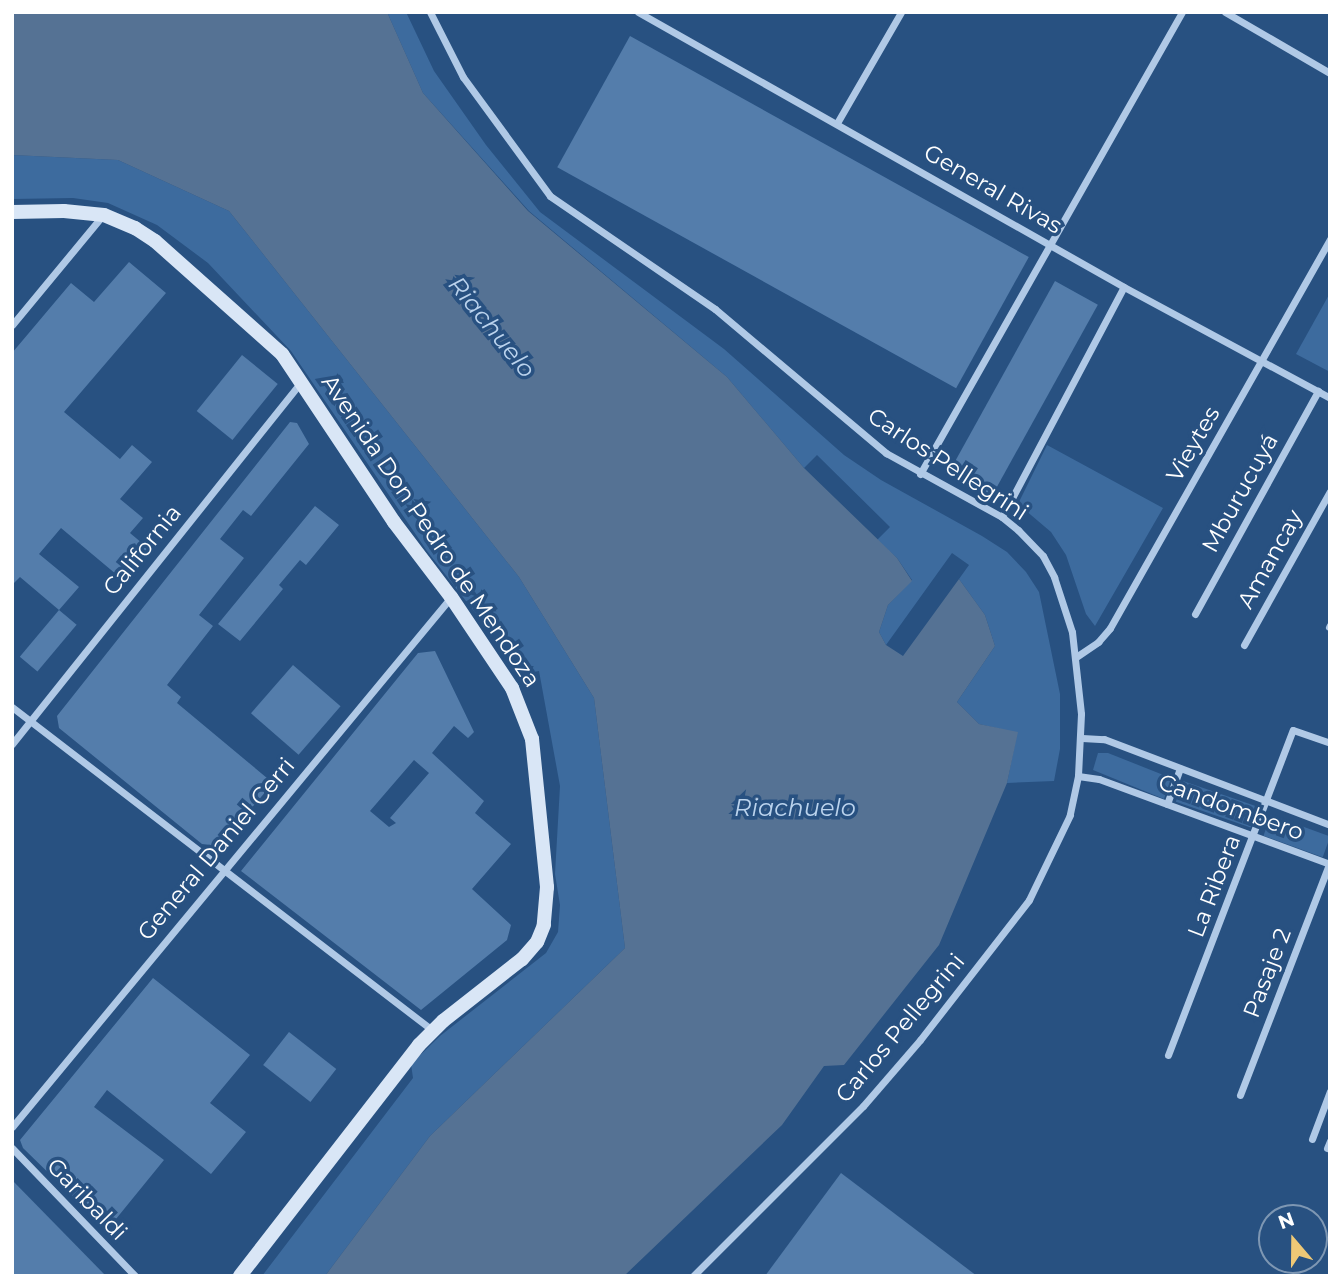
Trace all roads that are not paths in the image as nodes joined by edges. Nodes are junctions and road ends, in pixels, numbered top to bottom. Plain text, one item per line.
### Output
1 (430, 12) edge
2 (638, 12) edge
3 (901, 12) edge
4 (1182, 12) edge
5 (1225, 12) edge
6 (1330, 73) edge
7 (837, 123) junction
8 (12, 212) edge
9 (104, 215) junction
10 (1330, 239) edge
11 (1051, 244) junction
12 (1124, 287) junction
13 (12, 325) edge
14 (1261, 362) junction
15 (302, 381) junction
16 (1318, 391) junction
17 (1330, 398) edge
18 (920, 474) junction
19 (1330, 491) edge
20 (1002, 517) junction
21 (451, 597) junction
22 (1195, 614) dead end
23 (1244, 645) dead end
24 (1076, 657) junction
25 (12, 707) edge
26 (30, 721) junction
27 (1082, 738) junction
28 (1330, 743) edge
29 (12, 744) edge
30 (1180, 768) junction
31 (1078, 776) junction
32 (1266, 802) junction
33 (1167, 804) junction
34 (1330, 825) edge
35 (1254, 836) junction
36 (1329, 864) edge
37 (223, 870) junction
38 (432, 1030) junction
39 (1168, 1055) dead end
40 (1330, 1091) edge
41 (1240, 1096) dead end
42 (12, 1127) edge
43 (1312, 1139) dead end
44 (12, 1148) edge
45 (135, 1276) edge
46 (240, 1276) edge
47 (693, 1276) edge

1 - 18 street, Carlos Pellegrini
2 - 7 street, General Rivas
3 - 7 street
4 - 11 street
5 - 6 street
7 - 11 street, General Rivas
8 - 9 main road, Avenida Don Pedro de Mendoza
9 - 13 street
9 - 15 main road, Avenida Don Pedro de Mendoza
10 - 14 street, Vieytes
11 - 12 street, General Rivas
11 - 18 street
12 - 14 street, General Rivas
12 - 20 street
14 - 16 street, General Rivas
14 - 24 street, Vieytes
15 - 21 main road, Avenida Don Pedro de Mendoza
15 - 26 street, California
16 - 17 street, General Rivas
16 - 22 street, Mburucuyá
18 - 20 street, Carlos Pellegrini
19 - 23 street, Amancay
20 - 24 street, Carlos Pellegrini
21 - 37 street, General Daniel Cerri
21 - 38 main road, Avenida Don Pedro de Mendoza
24 - 27 street, Carlos Pellegrini
25 - 26 street
26 - 29 street, California
26 - 37 street
27 - 30 street, Candombero
27 - 31 street, Carlos Pellegrini
28 - 32 street, La Ribera
30 - 32 street, Candombero
30 - 33 street
31 - 33 street, Candombero
31 - 47 street, Carlos Pellegrini
32 - 34 street, Candombero
32 - 35 street, La Ribera
33 - 35 street, Candombero
35 - 36 street, Candombero
35 - 39 street, La Ribera
36 - 41 street, Pasaje 2
37 - 38 street
37 - 42 street, General Daniel Cerri
38 - 46 main road, Avenida Don Pedro de Mendoza
40 - 43 street
44 - 45 street, Garibaldi

